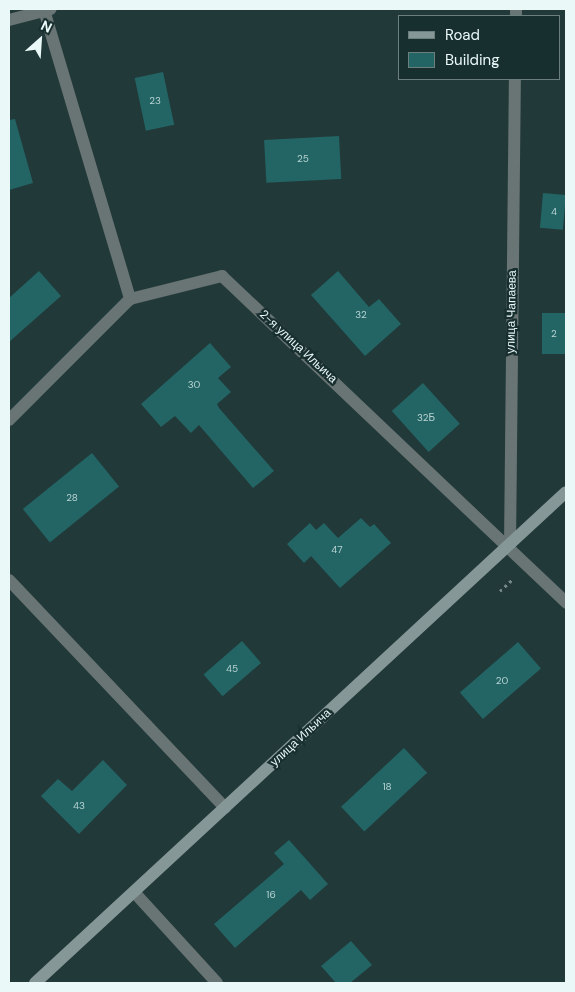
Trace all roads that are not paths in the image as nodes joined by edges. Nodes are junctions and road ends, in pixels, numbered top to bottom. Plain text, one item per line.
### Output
1 (47, 10) edge
2 (9, 20) edge
3 (515, 80) edge
4 (130, 298) junction
5 (9, 420) edge
6 (566, 492) edge
7 (510, 546) junction
8 (9, 580) edge
9 (566, 603) edge
10 (225, 808) junction
11 (134, 892) junction
12 (35, 983) edge
13 (217, 983) edge

1 - 2 street
1 - 4 street
3 - 7 street, улица Чапаева
4 - 5 street
4 - 7 street, 2-я улица Ильича
6 - 7 main road, улица Ильича
7 - 9 street, 2-я улица Ильича
7 - 10 main road, улица Ильича
8 - 10 street
10 - 11 main road, улица Ильича
11 - 12 main road, улица Ильича
11 - 13 street

